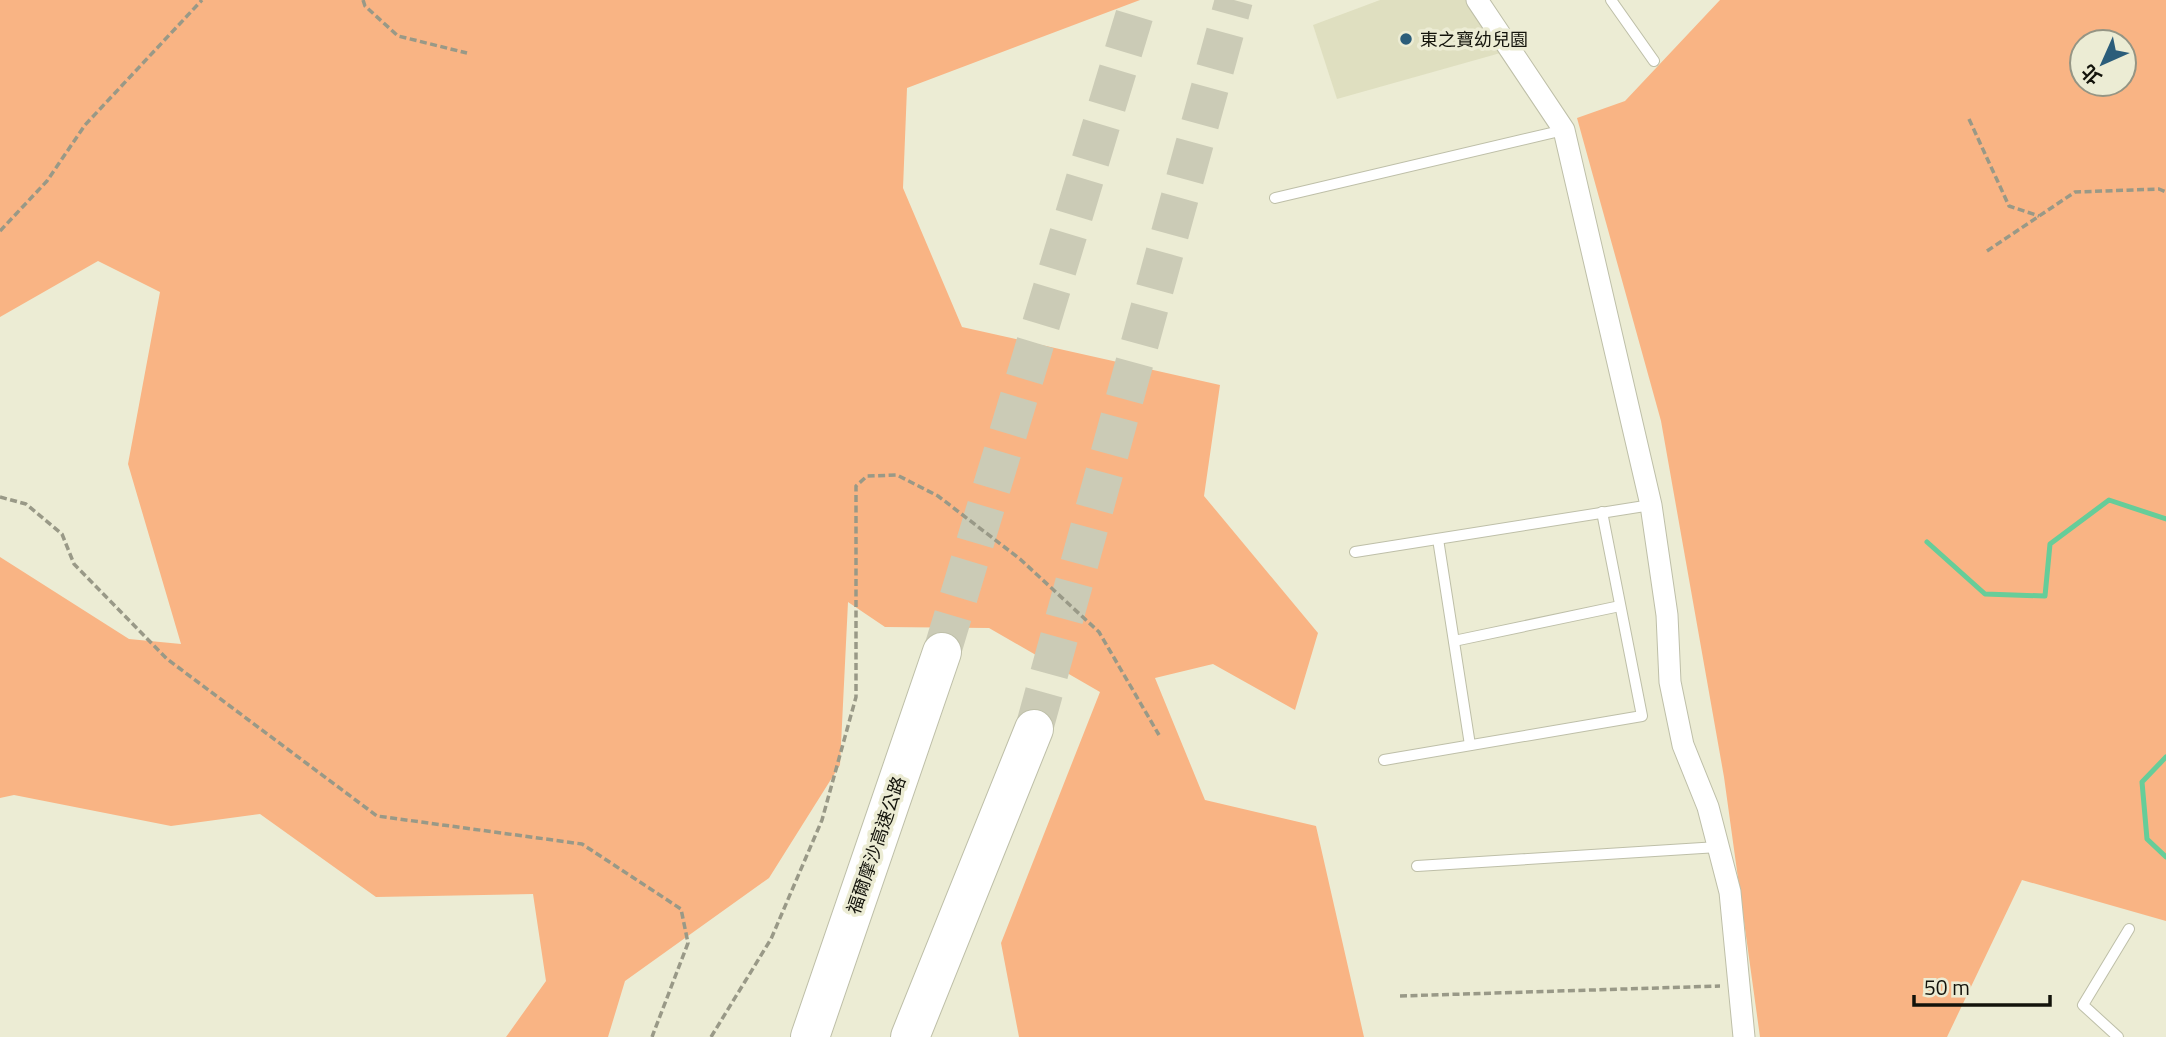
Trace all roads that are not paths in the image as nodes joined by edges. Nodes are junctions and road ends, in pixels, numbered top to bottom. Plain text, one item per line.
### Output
1 (1477, 0) edge
2 (1611, 0) edge
3 (1654, 61) dead end
4 (1564, 130) junction
5 (1275, 198) dead end
6 (1651, 505) junction
7 (1602, 512) junction
8 (1438, 539) junction
9 (1355, 552) dead end
10 (1620, 606) junction
11 (1454, 641) junction
12 (942, 652) tunnel mouth
13 (1034, 729) tunnel mouth
14 (1470, 745) junction
15 (1384, 760) dead end
16 (1718, 847) junction
17 (1417, 866) dead end
18 (2129, 929) dead end
19 (810, 1037) edge
20 (910, 1037) edge
21 (1744, 1037) edge
22 (2118, 1037) edge

1 - 4 street
2 - 3 lane
4 - 5 lane
4 - 6 street
6 - 7 lane
6 - 16 street
7 - 8 lane
7 - 10 lane
8 - 9 lane
8 - 11 lane
10 - 11 lane
10 - 14 lane
11 - 14 lane
12 - 19 highway, 福爾摩沙高速公路
13 - 20 highway
14 - 15 lane
16 - 17 lane
16 - 21 street
18 - 22 lane

